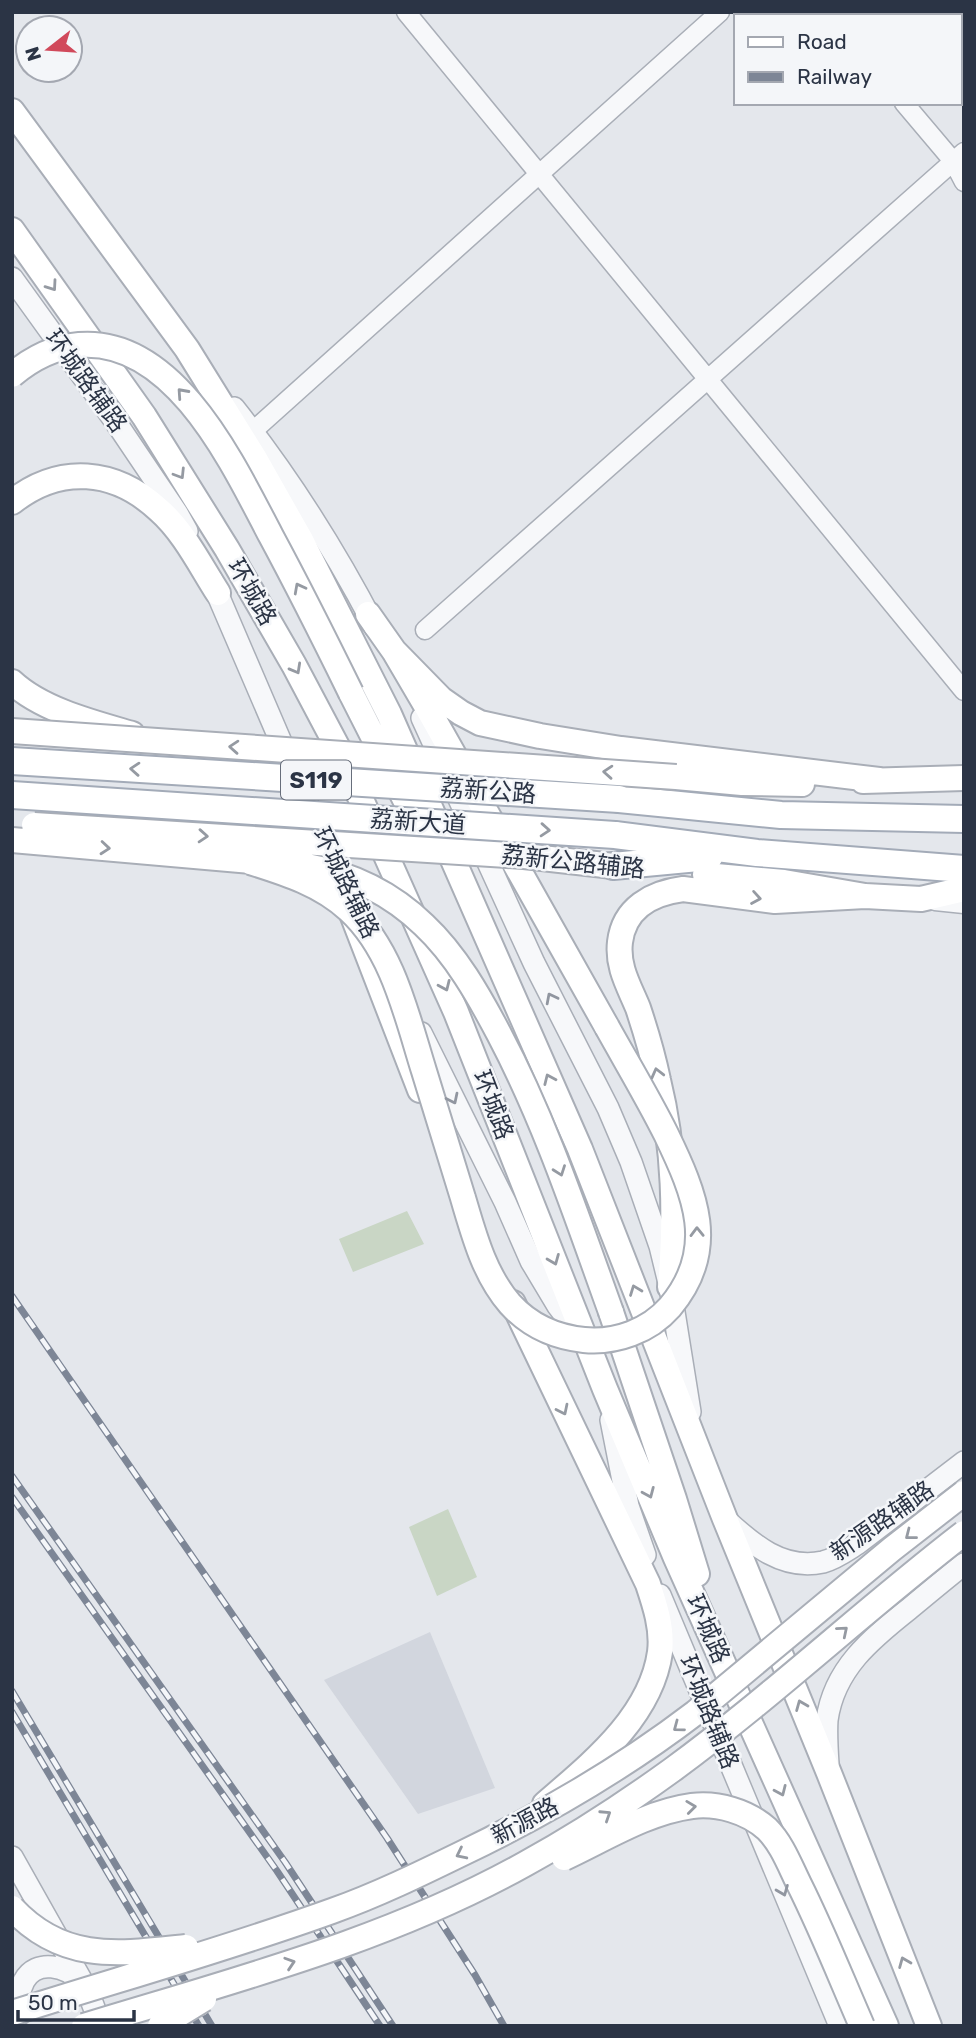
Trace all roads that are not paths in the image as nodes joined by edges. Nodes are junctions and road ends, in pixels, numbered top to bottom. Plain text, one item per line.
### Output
1 (406, 12) edge
2 (720, 12) edge
3 (906, 105) edge
4 (12, 111) edge
5 (958, 156) edge
6 (539, 173) junction
7 (964, 182) edge
8 (12, 230) edge
9 (12, 278) edge
10 (187, 349) junction
11 (12, 375) edge
12 (708, 380) junction
13 (253, 431) junction
14 (12, 502) edge
15 (218, 593) junction
16 (368, 614) junction
17 (425, 630) dead end
18 (394, 650) junction
19 (12, 682) edge
20 (964, 691) edge
21 (12, 731) edge
22 (160, 742) junction
23 (12, 761) edge
24 (964, 778) edge
25 (879, 780) junction
26 (12, 795) edge
27 (964, 819) edge
28 (12, 824) edge
29 (12, 840) edge
30 (757, 853) junction
31 (330, 856) junction
32 (250, 862) junction
33 (613, 866) junction
34 (964, 869) edge
35 (964, 890) edge
36 (865, 896) junction
37 (921, 899) junction
38 (964, 904) edge
39 (485, 932) junction
40 (670, 1287) junction
41 (589, 1348) junction
42 (605, 1389) junction
43 (696, 1446) junction
44 (964, 1462) edge
45 (964, 1493) edge
46 (725, 1519) junction
47 (964, 1534) edge
48 (964, 1564) edge
49 (717, 1649) junction
50 (829, 1773) junction
51 (523, 1823) junction
52 (12, 1857) edge
53 (468, 1894) junction
54 (12, 1908) edge
55 (239, 1941) junction
56 (246, 1977) junction
57 (85, 1986) junction
58 (18, 2013) edge
59 (84, 2026) edge
60 (101, 2026) edge
61 (160, 2026) edge
62 (840, 2026) edge
63 (862, 2026) edge
64 (886, 2026) edge
65 (929, 2026) edge

1 - 6 street
2 - 6 street
3 - 5 street
4 - 10 main road
5 - 7 street
5 - 12 street
6 - 12 street
6 - 13 street
8 -> 41 main road, 环城路
9 - 15 street, 环城路辅路
10 - 13 street
10 - 39 main road
39 -> 11 main road, bridge
12 - 17 street
12 - 20 street
13 - 16 street
14 - 15 main road
15 - 31 street, 环城路辅路
16 - 18 main road
40 -> 16 street
18 - 25 main road
32 -> 18 main road, bridge
19 - 22 main road, bridge
21 - 22 main road, bridge
25 -> 22 main road, bridge
27 -> 23 main road, 荔新公路 / S119, bridge
24 - 25 main road
26 -> 30 main road, 荔新大道, bridge
28 -> 33 main road, 荔新公路辅路, bridge
29 -> 32 main road, bridge
30 - 33 main road
30 - 34 main road
31 -> 41 street, 环城路辅路
31 -> 51 main road, bridge
32 -> 49 main road, bridge
33 - 36 main road, 荔新公路辅路
35 - 37 main road, 荔新公路辅路
36 - 37 main road, 荔新公路辅路
40 -> 36 main road
37 - 38 street
43 -> 39 main road
40 - 43 street
41 - 42 main road, 环城路
42 -> 49 main road, 环城路
42 -> 62 street, 环城路辅路
43 - 46 main road
44 - 46 street, 新源路辅路
45 -> 51 main road, 新源路, bridge
50 -> 46 main road
53 -> 47 main road, 新源路, bridge
48 - 50 street
49 -> 64 main road, 环城路
65 -> 50 main road
51 -> 55 main road, 新源路, bridge
52 - 57 street
56 -> 53 main road, 新源路, bridge
53 -> 63 main road, bridge
54 - 55 main road, bridge
55 - 58 main road, 新源路, bridge
56 - 59 main road, 新源路, bridge
56 - 61 main road, bridge
57 - 58 street
57 - 60 street

